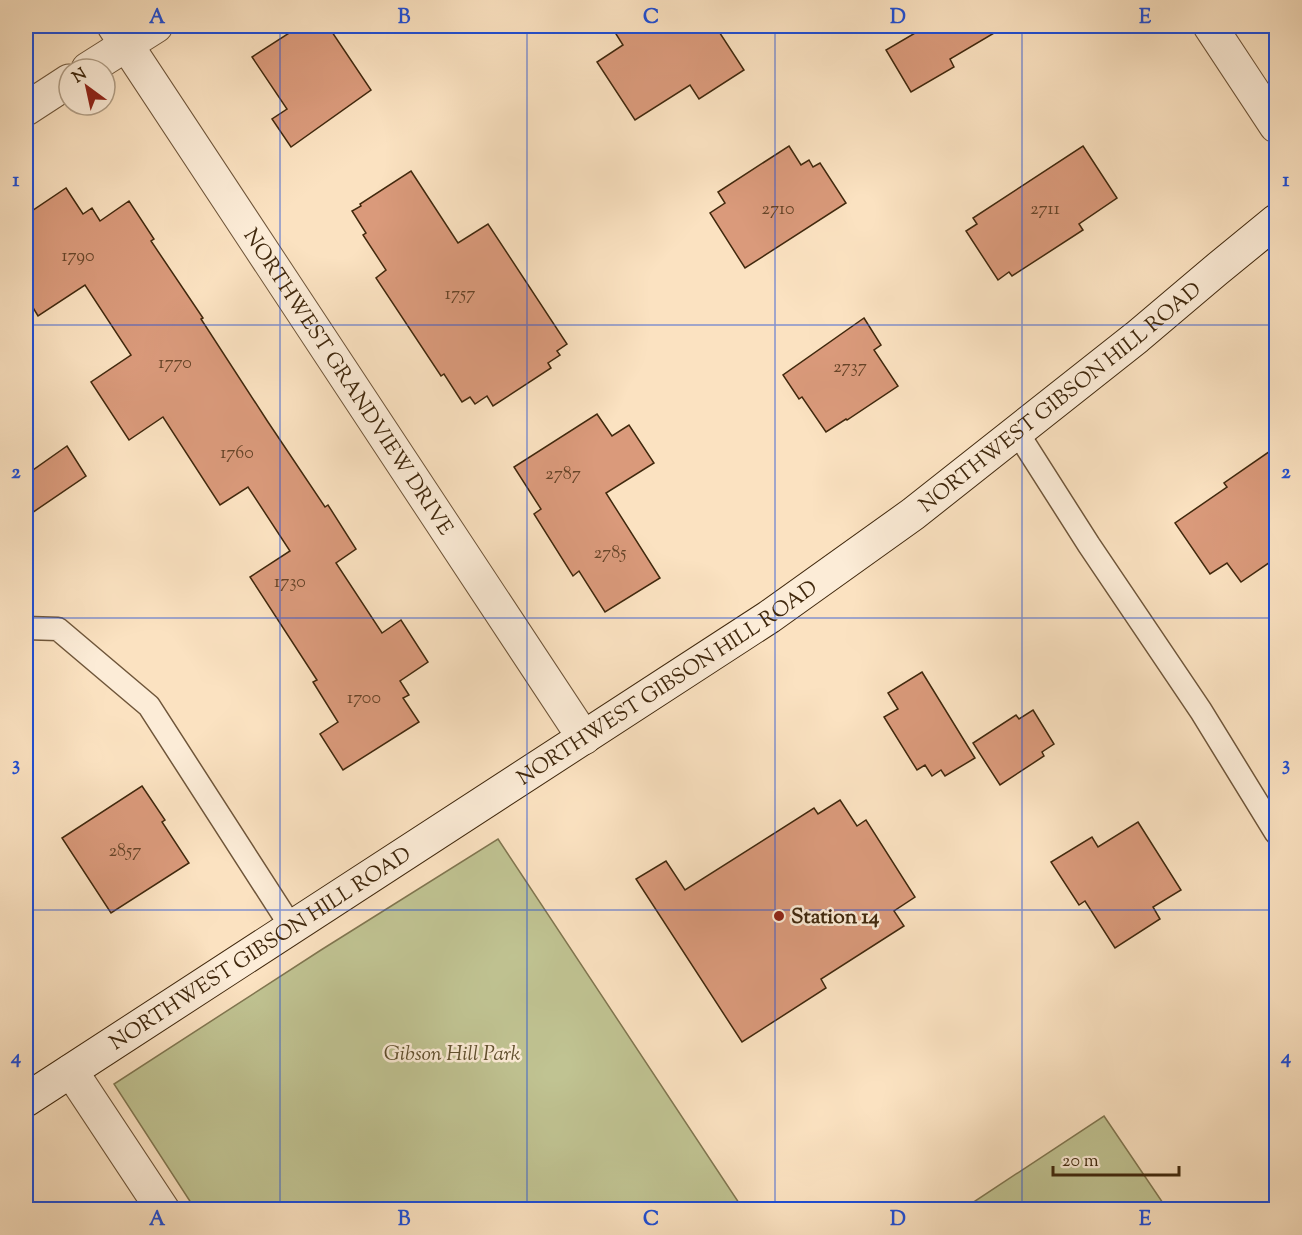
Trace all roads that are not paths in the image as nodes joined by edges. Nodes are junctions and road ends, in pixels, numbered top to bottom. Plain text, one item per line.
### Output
1 (156, 26) edge
2 (1210, 26) edge
3 (120, 35) edge
4 (99, 57) edge
5 (57, 89) edge
6 (26, 110) edge
7 (1276, 126) edge
8 (1276, 221) edge
9 (1017, 432) junction
10 (26, 628) edge
11 (584, 738) junction
12 (1276, 833) edge
13 (292, 928) junction
14 (71, 1071) junction
15 (26, 1100) edge
16 (163, 1209) edge

1 - 3 main road
2 - 7 main road
3 - 4 main road
3 - 11 main road, NORTHWEST GRANDVIEW DRIVE
5 - 6 main road
8 - 9 main road, NORTHWEST GIBSON HILL ROAD
9 - 11 main road, NORTHWEST GIBSON HILL ROAD
9 - 12 lane
10 - 13 lane
11 - 13 main road, NORTHWEST GIBSON HILL ROAD
13 - 14 main road, NORTHWEST GIBSON HILL ROAD
14 - 15 main road, NORTHWEST GIBSON HILL ROAD
14 - 16 main road

